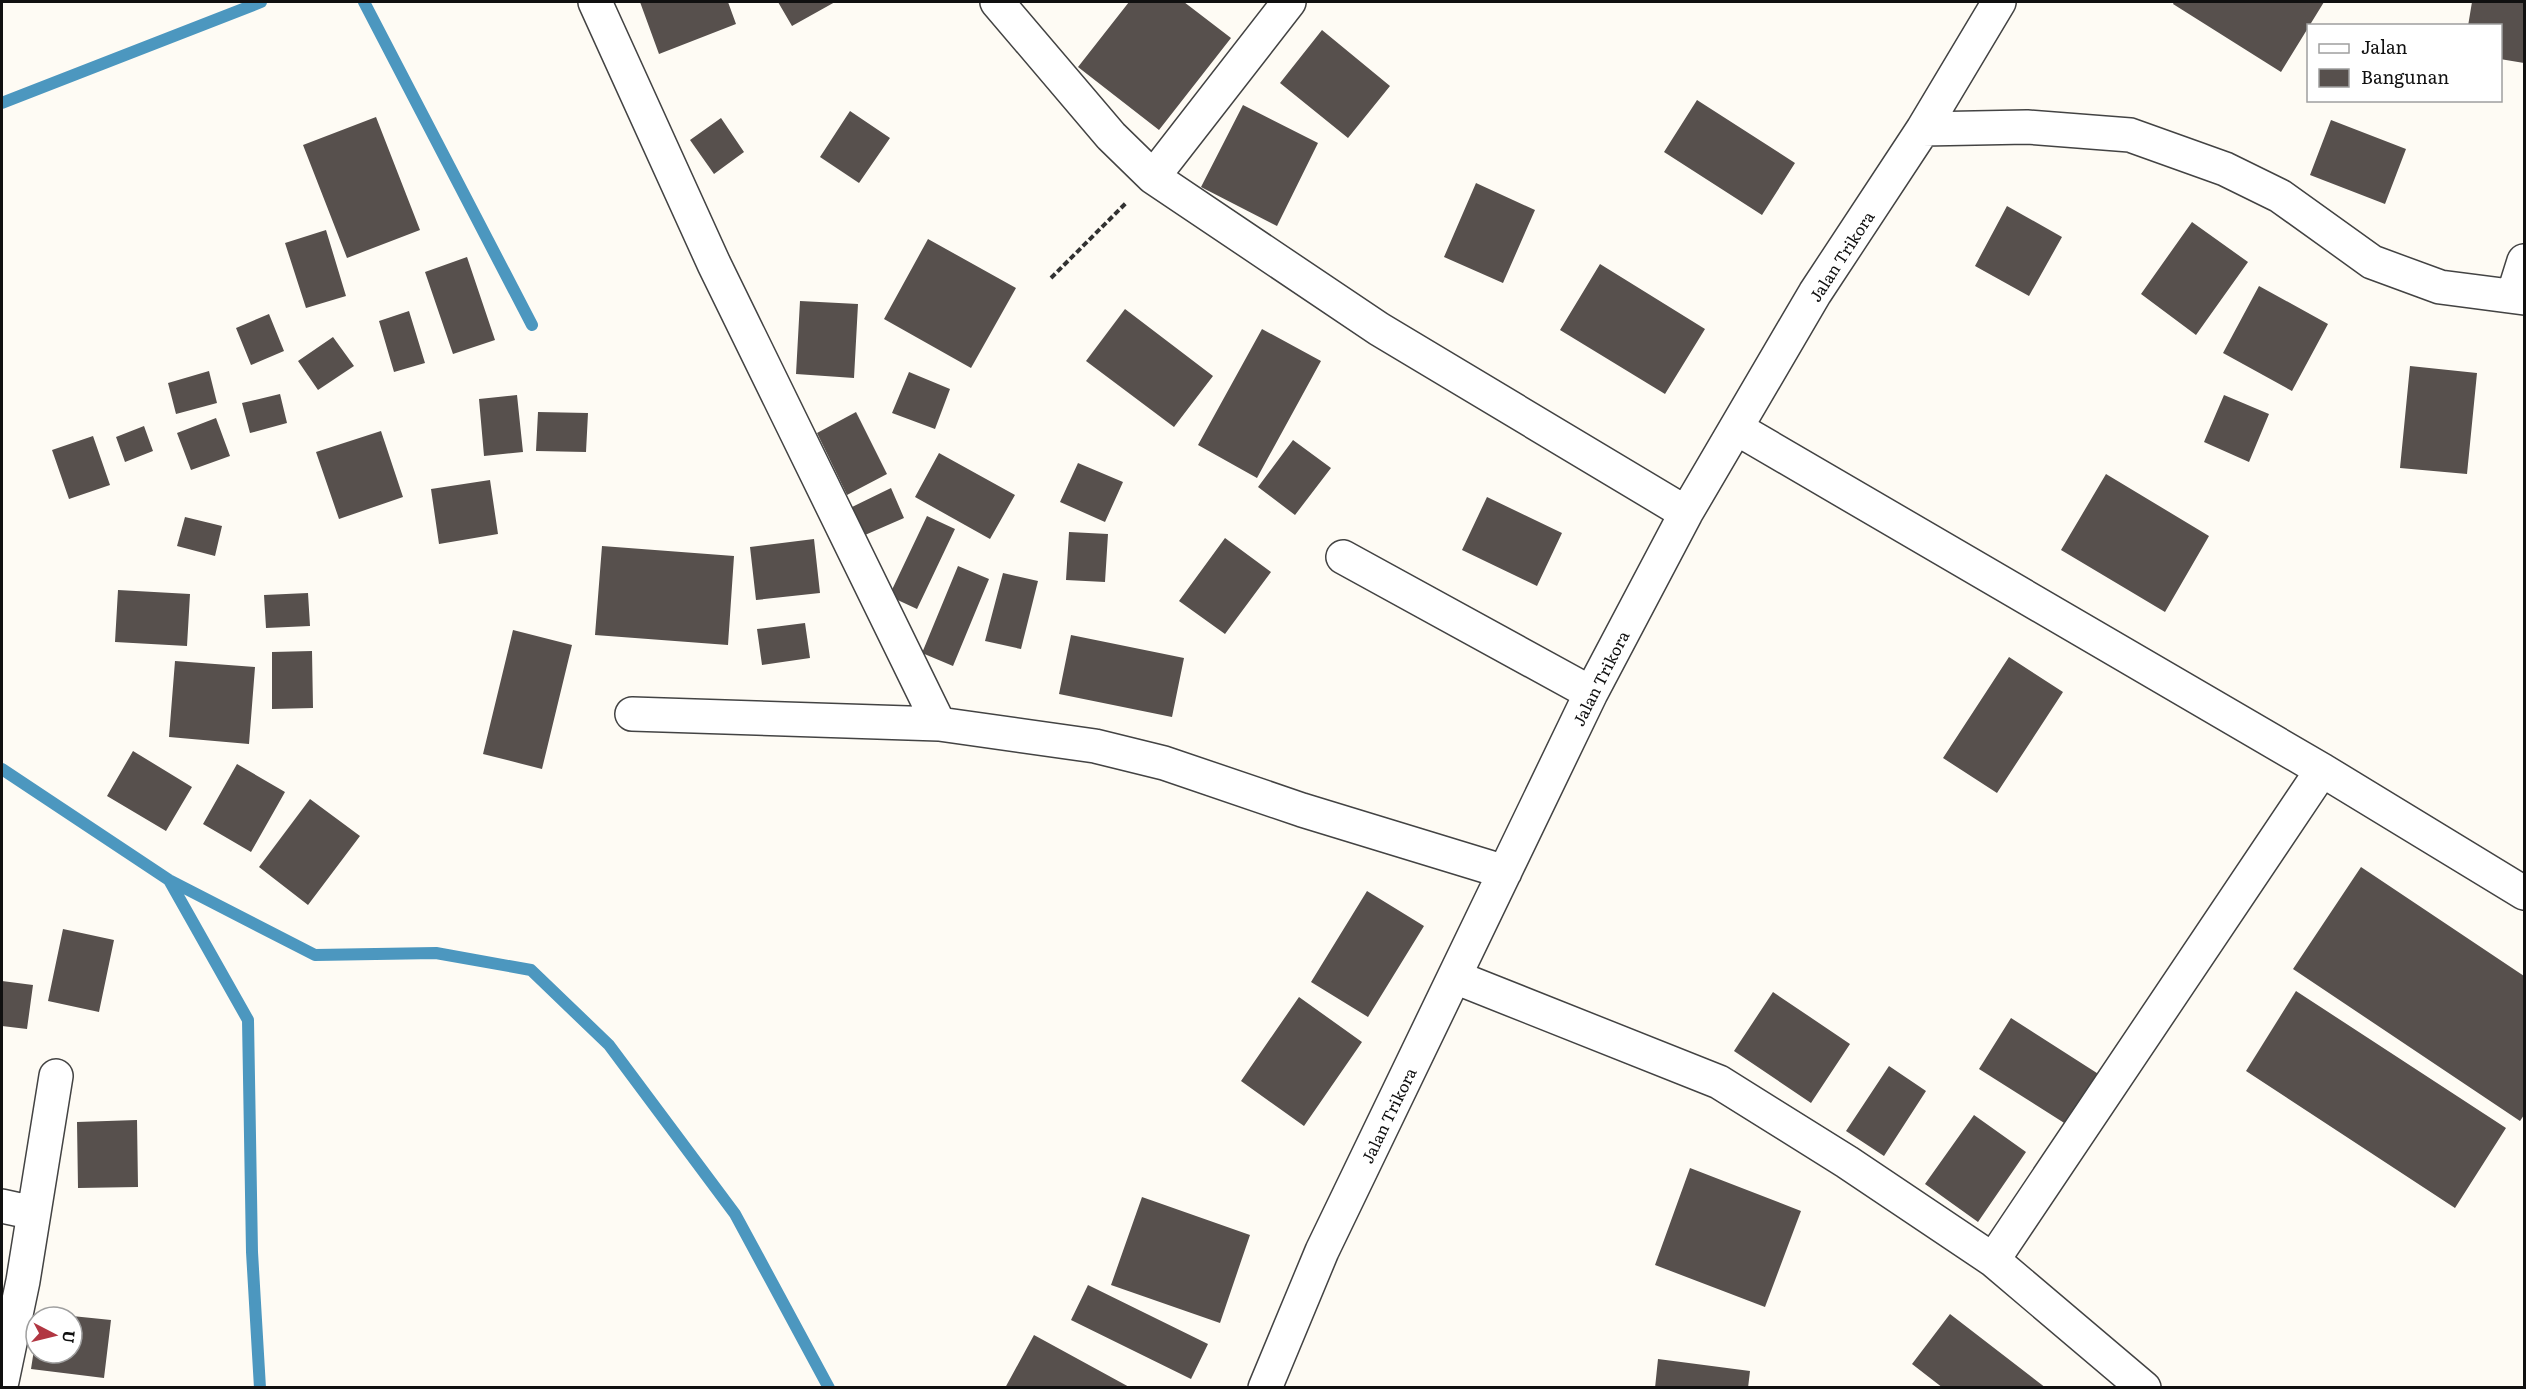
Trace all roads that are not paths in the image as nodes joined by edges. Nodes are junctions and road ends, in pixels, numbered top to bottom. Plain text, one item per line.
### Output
1 (594, 2) edge
2 (998, 2) edge
3 (1289, 2) edge
4 (1999, 2) edge
5 (1923, 129) junction
6 (1152, 177) junction
7 (2524, 261) edge
8 (2519, 297) edge
9 (1736, 428) junction
10 (1686, 513) junction
11 (1343, 557) dead end
12 (1591, 693) junction
13 (632, 714) dead end
14 (939, 724) junction
15 (2322, 770) junction
16 (1505, 872) junction
17 (2524, 893) edge
18 (1455, 976) junction
19 (56, 1076) dead end
20 (17, 1209) edge
21 (1993, 1260) junction
22 (2, 1382) edge
23 (1264, 1388) edge
24 (2144, 1388) edge

1 - 14 street
2 - 6 street
3 - 6 street
4 - 5 street, Jalan Trikora
5 - 8 street
5 - 9 street, Jalan Trikora
6 - 10 street
7 - 8 street
9 - 10 street, Jalan Trikora
9 - 15 street
10 - 12 street, Jalan Trikora
11 - 12 street
12 - 16 street, Jalan Trikora
13 - 14 street
14 - 16 street
15 - 17 street
15 - 21 street
16 - 18 street, Jalan Trikora
18 - 21 street
18 - 23 street, Jalan Trikora
19 - 20 street
20 - 22 street
21 - 24 street

